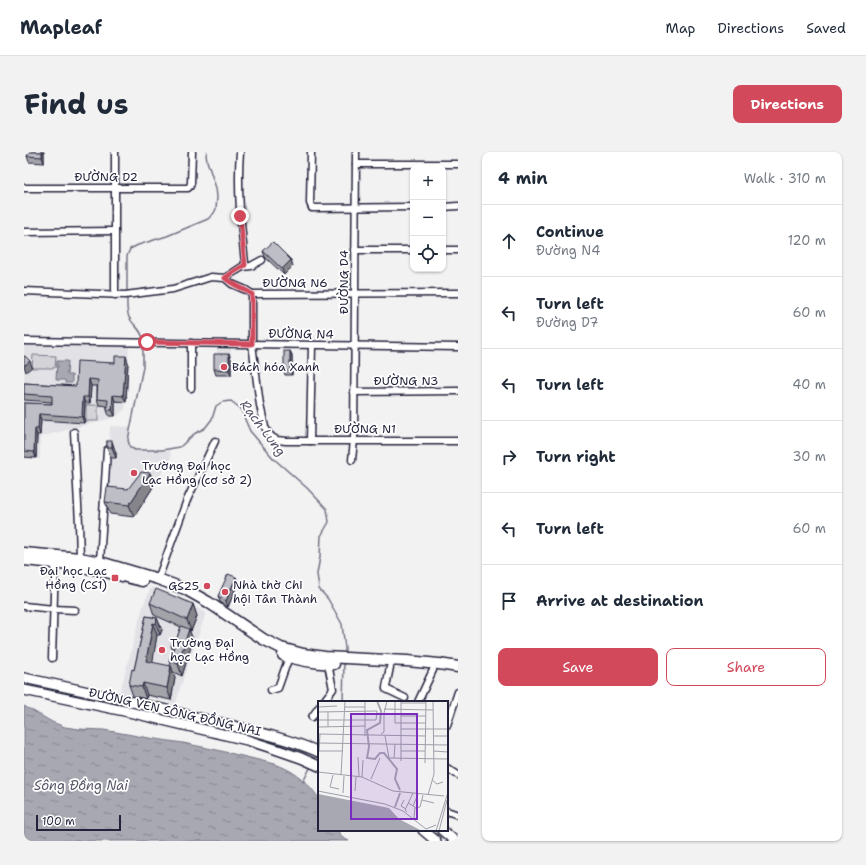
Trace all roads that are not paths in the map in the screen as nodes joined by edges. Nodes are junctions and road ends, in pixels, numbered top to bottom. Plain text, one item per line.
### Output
1 (115, 152) edge
2 (192, 152) edge
3 (240, 152) edge
4 (311, 152) edge
5 (356, 152) edge
6 (356, 164) junction
7 (458, 164) edge
8 (24, 188) edge
9 (115, 188) junction
10 (458, 206) edge
11 (356, 207) junction
12 (410, 207) edge
13 (446, 207) edge
14 (24, 232) edge
15 (115, 232) junction
16 (355, 250) junction
17 (410, 250) edge
18 (446, 250) edge
19 (458, 250) edge
20 (262, 260) dead end
21 (243, 267) junction
22 (225, 278) junction
23 (24, 291) edge
24 (355, 293) junction
25 (458, 293) edge
26 (252, 294) junction
27 (115, 296) junction
28 (24, 341) edge
29 (192, 343) junction
30 (252, 344) junction
31 (312, 345) junction
32 (355, 346) junction
33 (458, 347) edge
34 (191, 388) dead end
35 (354, 392) junction
36 (458, 392) edge
37 (74, 432) dead end
38 (354, 440) junction
39 (215, 441) dead end
40 (310, 441) junction
41 (458, 441) edge
42 (107, 450) edge
43 (352, 460) dead end
44 (24, 553) edge
45 (80, 558) junction
46 (24, 560) edge
47 (100, 562) junction
48 (55, 563) junction
49 (158, 579) junction
50 (183, 592) junction
51 (24, 606) edge
52 (54, 609) junction
53 (75, 610) dead end
54 (289, 657) junction
55 (52, 658) dead end
56 (344, 661) junction
57 (328, 664) junction
58 (390, 666) junction
59 (458, 667) edge
60 (433, 670) junction
61 (458, 674) edge
62 (24, 678) edge
63 (24, 690) edge
64 (271, 690) dead end
65 (458, 692) edge
66 (405, 698) dead end
67 (324, 701) edge
68 (418, 701) edge
69 (318, 709) edge
70 (312, 717) dead end
71 (448, 722) edge
72 (318, 752) edge
73 (318, 766) edge
74 (448, 769) edge
75 (458, 775) edge
76 (448, 811) edge
77 (458, 815) edge
78 (424, 831) edge
79 (437, 831) edge
80 (443, 831) edge
81 (436, 841) edge
82 (451, 841) edge
83 (455, 841) edge

1 - 9 street
2 - 9 street, ĐƯỜNG D2
3 - 21 street
4 - 11 street
5 - 6 street, ĐƯỜNG D4
6 - 7 street
6 - 11 street, ĐƯỜNG D4
8 - 9 street, ĐƯỜNG D2
9 - 15 street
10 - 13 street
11 - 12 street
11 - 16 street, ĐƯỜNG D4
14 - 15 street
15 - 27 street
16 - 17 street
16 - 24 street, ĐƯỜNG D4
18 - 19 street
20 - 21 street
21 - 22 street
22 - 26 street
22 - 27 street
23 - 27 street
24 - 25 street, ĐƯỜNG N6
24 - 26 street, ĐƯỜNG N6
24 - 32 street, ĐƯỜNG D4
26 - 30 street
28 - 29 street, ĐƯỜNG N4
29 - 30 street, ĐƯỜNG N4
29 - 34 street
30 - 31 street, ĐƯỜNG N4
30 - 40 street, ĐƯỜNG N1
31 - 32 street, ĐƯỜNG N4
31 - 40 street
32 - 33 street, ĐƯỜNG N4
32 - 35 street, ĐƯỜNG D4
35 - 36 street, ĐƯỜNG N3
35 - 38 street, ĐƯỜNG D4
37 - 45 street
38 - 40 street, ĐƯỜNG N1
38 - 41 street, ĐƯỜNG N1
38 - 43 street, ĐƯỜNG D4
39 - 49 street
42 - 47 street
44 - 45 main road
45 - 47 main road
46 - 48 main road
47 - 49 main road
48 - 50 main road
48 - 52 street
49 - 50 main road
50 - 54 main road
50 - 56 main road
51 - 52 street
52 - 53 street
52 - 55 street
54 - 57 main road
54 - 64 street
56 - 57 main road
56 - 58 main road
56 - 59 main road
57 - 67 street
58 - 60 main road
58 - 66 street
60 - 61 main road
60 - 68 street
62 - 72 main road
63 - 73 main road, ĐƯỜNG VEN SÔNG ĐỒNG NAI
65 - 71 street
69 - 70 street
74 - 75 street
76 - 77 street
78 - 81 main road
79 - 82 street
80 - 83 main road

